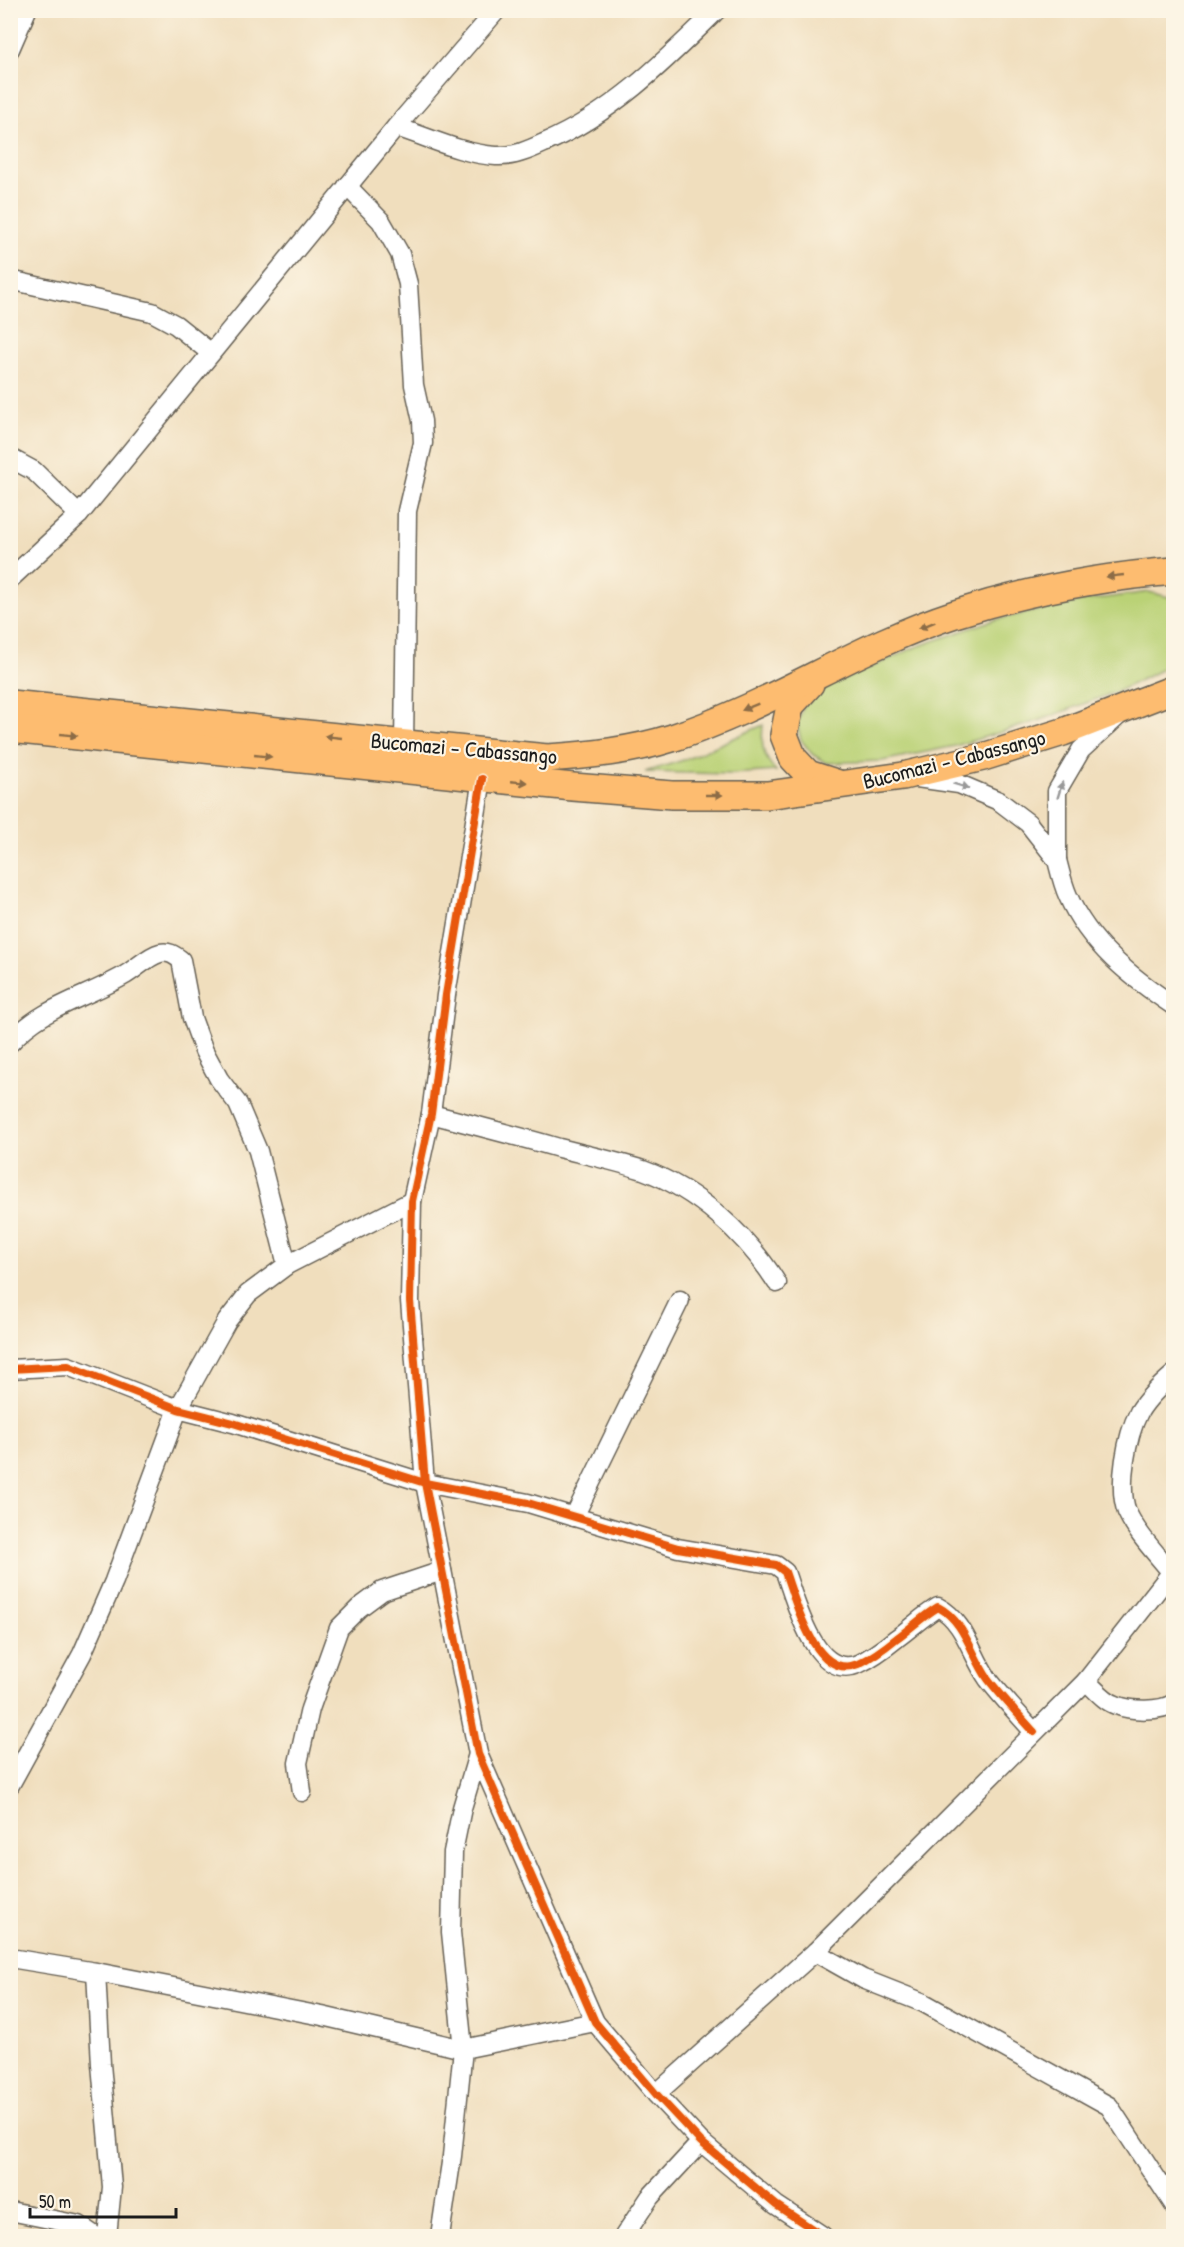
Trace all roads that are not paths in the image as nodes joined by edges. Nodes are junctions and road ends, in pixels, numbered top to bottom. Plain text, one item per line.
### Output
1 (27, 10) edge
2 (497, 10) edge
3 (717, 10) edge
4 (10, 49) edge
5 (396, 127) junction
6 (347, 186) junction
7 (10, 280) edge
8 (211, 353) junction
9 (10, 458) edge
10 (79, 515) junction
11 (1166, 575) edge
12 (10, 579) edge
13 (821, 672) junction
14 (1173, 689) edge
15 (10, 704) edge
16 (1129, 706) junction
17 (10, 729) edge
18 (404, 745) junction
19 (903, 776) junction
20 (482, 779) junction
21 (846, 786) junction
22 (1057, 860) junction
23 (1173, 1006) edge
24 (10, 1043) edge
25 (431, 1114) junction
26 (412, 1201) junction
27 (287, 1265) junction
28 (777, 1283) dead end
29 (680, 1300) dead end
30 (10, 1369) edge
31 (1173, 1374) edge
32 (178, 1409) junction
33 (425, 1483) junction
34 (574, 1517) junction
35 (1172, 1570) edge
36 (442, 1571) junction
37 (1086, 1681) junction
38 (1173, 1703) edge
39 (1034, 1732) junction
40 (478, 1754) junction
41 (10, 1785) edge
42 (302, 1792) dead end
43 (815, 1952) junction
44 (10, 1958) edge
45 (96, 1972) junction
46 (595, 2022) junction
47 (463, 2049) junction
48 (656, 2094) junction
49 (701, 2142) junction
50 (1173, 2205) edge
51 (10, 2211) edge
52 (95, 2236) edge
53 (107, 2236) edge
54 (440, 2236) edge
55 (624, 2236) edge
56 (824, 2236) edge

1 - 4 street
2 - 5 street
3 - 5 street
5 - 6 street
6 - 8 street
6 - 18 street
7 - 8 street
8 - 10 street
9 - 10 street
10 - 12 street
11 -> 13 main road, Bucomazi - Cabassango
13 -> 18 main road, Bucomazi - Cabassango
13 - 21 main road
14 - 16 main road, Bucomazi - Cabassango
18 -> 15 main road, Bucomazi - Cabassango
16 - 19 main road, Bucomazi - Cabassango
22 -> 16 street
17 -> 20 main road, Bucomazi - Cabassango
19 - 21 main road, Bucomazi - Cabassango
19 -> 22 street
20 -> 21 main road, Bucomazi - Cabassango
20 - 25 street
22 - 23 street
24 - 27 street
25 - 26 street
25 - 28 street
26 - 27 street
26 - 33 street
27 - 32 street
29 - 34 street
30 - 32 street
31 - 35 street
32 - 33 street
32 - 41 street
33 - 34 street
33 - 36 street
34 - 39 street
35 - 37 street
36 - 40 street
36 - 42 street
37 - 38 street
37 - 39 street
39 - 43 street
40 - 46 street
40 - 47 street
43 - 48 street
43 - 50 street
44 - 45 street
45 - 47 street
45 - 53 street
46 - 47 street
46 - 48 street
47 - 54 street
48 - 49 street
49 - 55 street
49 - 56 street
51 - 52 street

